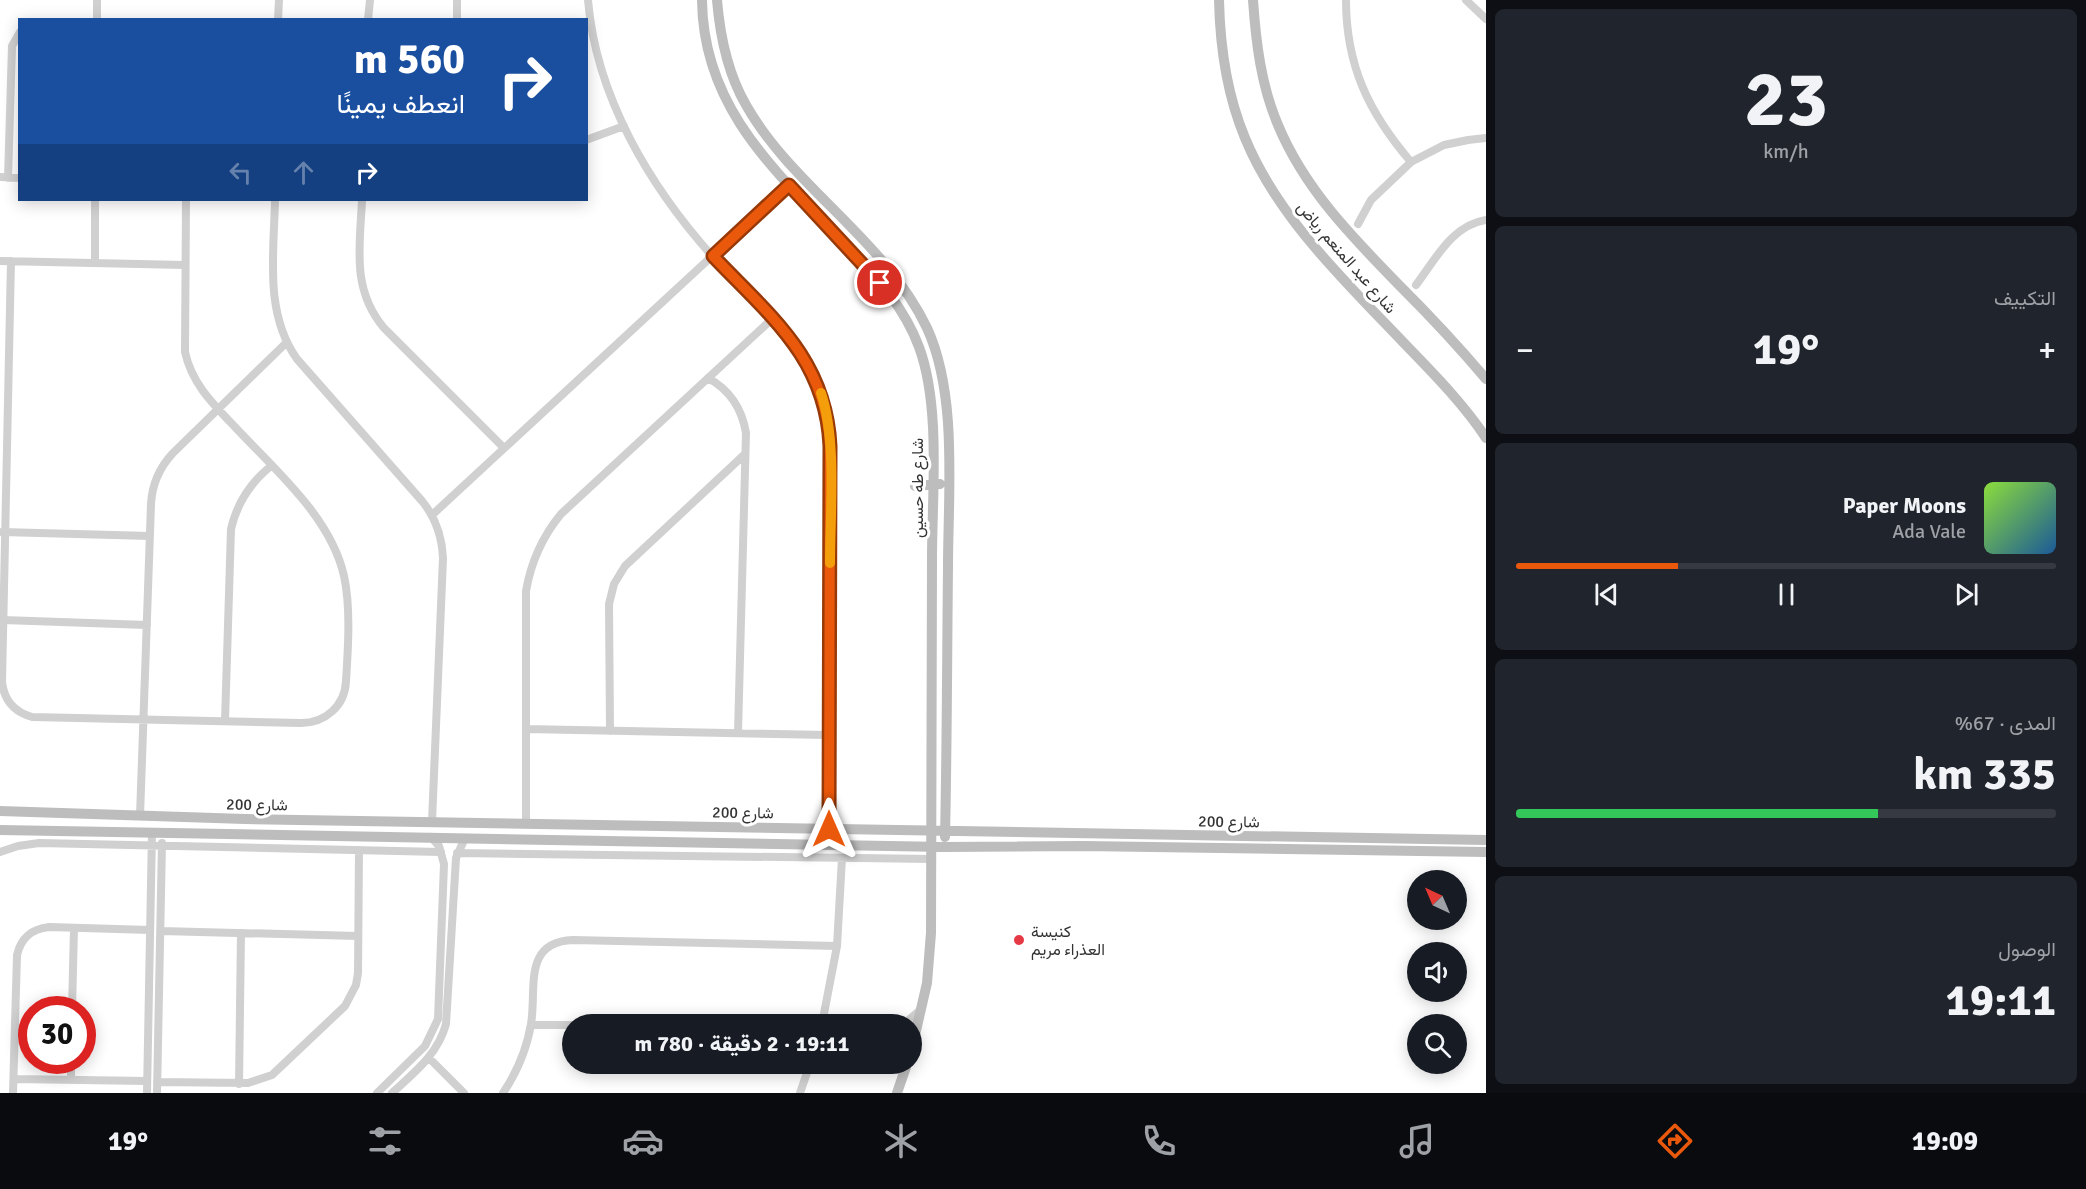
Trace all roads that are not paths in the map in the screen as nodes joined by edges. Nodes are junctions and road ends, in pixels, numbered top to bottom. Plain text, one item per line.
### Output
1 (97, 0) edge
2 (279, 0) edge
3 (370, 0) edge
4 (457, 0) edge
5 (588, 0) edge
6 (702, 0) edge
7 (717, 0) edge
8 (1219, 0) edge
9 (1253, 0) edge
10 (1346, 0) edge
11 (1466, 0) edge
12 (97, 18) edge
13 (278, 18) edge
14 (368, 18) edge
15 (457, 18) edge
16 (1486, 19) edge
17 (18, 36) edge
18 (590, 40) edge
19 (624, 126) junction
20 (1486, 138) edge
21 (588, 139) edge
22 (1411, 162) junction
23 (4, 177) edge
24 (789, 185) junction
25 (95, 201) edge
26 (186, 201) edge
27 (275, 201) edge
28 (362, 201) edge
29 (1486, 220) edge
30 (1358, 224) dead end
31 (713, 256) junction
32 (0, 261) edge
33 (11, 261) junction
34 (94, 263) junction
35 (185, 265) junction
36 (1416, 285) dead end
37 (772, 319) junction
38 (286, 343) junction
39 (708, 378) junction
40 (1486, 379) edge
41 (218, 409) junction
42 (1486, 438) edge
43 (504, 448) junction
44 (745, 454) junction
45 (271, 466) junction
46 (949, 483) junction
47 (933, 484) junction
48 (915, 486) dead end
49 (432, 514) junction
50 (3, 532) edge
51 (150, 536) junction
52 (3, 620) junction
53 (147, 625) junction
54 (143, 719) junction
55 (225, 722) junction
56 (526, 729) junction
57 (610, 730) junction
58 (738, 733) junction
59 (829, 735) junction
60 (0, 812) edge
61 (140, 816) junction
62 (432, 822) junction
63 (526, 824) junction
64 (829, 829) junction
65 (0, 830) edge
66 (932, 831) junction
67 (945, 831) junction
68 (157, 832) junction
69 (431, 837) junction
70 (465, 838) junction
71 (1486, 840) edge
72 (152, 846) junction
73 (162, 846) junction
74 (932, 846) junction
75 (945, 847) junction
76 (359, 850) junction
77 (0, 852) edge
78 (441, 852) junction
79 (1486, 852) edge
80 (457, 853) junction
81 (842, 858) junction
82 (932, 859) junction
83 (74, 928) junction
84 (150, 930) junction
85 (161, 931) junction
86 (241, 933) junction
87 (358, 936) junction
88 (837, 946) junction
89 (72, 996) edge
90 (922, 1008) junction
91 (824, 1014) edge
92 (915, 1014) edge
93 (920, 1014) edge
94 (531, 1024) junction
95 (562, 1025) edge
96 (429, 1058) junction
97 (71, 1074) edge
98 (807, 1074) edge
99 (904, 1074) edge
100 (14, 1079) junction
101 (71, 1080) junction
102 (147, 1081) junction
103 (157, 1082) junction
104 (239, 1084) junction
105 (899, 1091) edge
106 (13, 1093) edge
107 (147, 1093) edge
108 (157, 1093) edge
109 (377, 1093) edge
110 (392, 1093) edge
111 (465, 1093) edge
112 (503, 1093) edge
113 (800, 1093) edge

1 - 12 street
2 - 13 street
3 - 14 street
4 - 15 street
5 - 18 street
6 - 24 street, شارع طه حسين
7 - 46 street, شارع طه حسين
8 - 42 street, شارع عبد المنعم رياض
9 - 40 street, شارع عبد المنعم رياض
10 - 22 street
11 - 16 street
17 - 23 street
18 - 19 street
19 - 21 street
19 - 31 street
20 - 22 street
22 - 30 street
24 - 31 street
24 - 47 street, شارع طه حسين
25 - 34 street
26 - 35 street
27 - 38 street
28 - 43 street
29 - 36 street
31 - 37 street
31 - 43 street
32 - 33 street
33 - 34 street
33 - 50 street
34 - 35 street
35 - 41 street
37 - 39 street
37 - 59 street
38 - 41 street
38 - 49 street
39 - 44 street
39 - 56 street
41 - 45 street
41 - 51 street
43 - 49 street
44 - 57 street
44 - 58 street
45 - 55 street
45 - 55 street
46 - 47 street
46 - 67 street, شارع طه حسين
47 - 48 street
47 - 66 street, شارع طه حسين
49 - 62 street
50 - 51 street
50 - 52 street
51 - 53 street
52 - 53 street
52 - 54 street
53 - 54 street
54 - 55 street
54 - 61 street
56 - 57 street
56 - 63 street
57 - 58 street
58 - 59 street
59 - 64 street
60 - 61 street, شارع 200
61 - 62 street, شارع 200
62 - 63 street, شارع 200
63 - 64 street, شارع 200
64 - 66 street, شارع 200
65 - 68 street, شارع 200
66 - 67 street, شارع 200
66 - 74 street, شارع طه حسين
67 - 71 street, شارع 200
67 - 75 street, شارع طه حسين
68 - 69 street, شارع 200
68 - 72 street
68 - 73 street
69 - 70 street, شارع 200
69 - 78 street
70 - 74 street, شارع 200
70 - 80 street
72 - 73 street
72 - 77 street
72 - 84 street
73 - 76 street
73 - 85 street
74 - 75 street, شارع 200
74 - 82 street, شارع طه حسين
75 - 79 street, شارع 200
76 - 78 street
76 - 87 street
78 - 109 street
80 - 81 street
80 - 96 street
81 - 82 street
81 - 88 street
82 - 90 street, شارع طه حسين
83 - 84 street
83 - 89 street
83 - 100 street
84 - 102 street
85 - 86 street
85 - 103 street
86 - 87 street
86 - 104 street
87 - 104 street
88 - 91 street
88 - 94 street
90 - 92 street
90 - 93 street, شارع طه حسين
94 - 95 street
94 - 112 street
96 - 110 street
96 - 111 street
97 - 101 street
98 - 113 street
99 - 105 street
100 - 101 street
100 - 106 street
101 - 102 street
102 - 107 street
103 - 104 street
103 - 108 street

